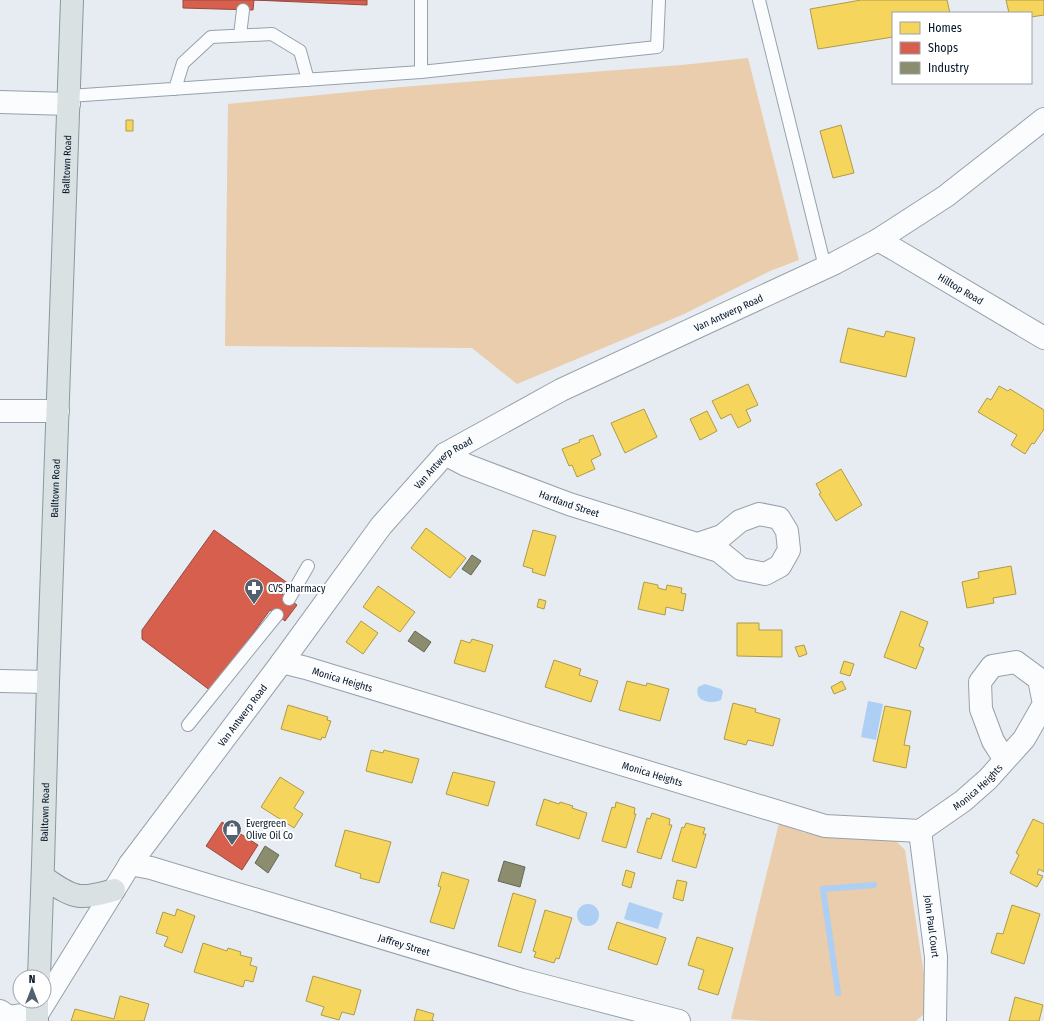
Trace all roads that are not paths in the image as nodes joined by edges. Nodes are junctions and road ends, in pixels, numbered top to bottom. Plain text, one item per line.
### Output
1 (72, 0) edge
2 (421, 0) edge
3 (659, 0) edge
4 (759, 0) edge
5 (243, 10) dead end
6 (240, 35) junction
7 (421, 72) junction
8 (308, 80) junction
9 (175, 89) junction
10 (69, 100) junction
11 (0, 102) edge
12 (1044, 119) edge
13 (878, 240) junction
14 (825, 267) junction
15 (1044, 338) edge
16 (0, 411) edge
17 (58, 412) junction
18 (445, 454) junction
19 (698, 544) dead end
20 (308, 566) dead end
21 (289, 599) dead end
22 (277, 615) dead end
23 (282, 662) junction
24 (0, 681) edge
25 (48, 682) junction
26 (188, 725) dead end
27 (1005, 760) dead end
28 (920, 831) junction
29 (130, 864) junction
30 (43, 877) junction
31 (114, 890) junction
32 (38, 969) edge
33 (0, 1011) edge
34 (36, 1014) edge
35 (679, 1021) edge
36 (935, 1021) edge

1 - 10 main road, Balltown Road
2 - 7 lane
3 - 7 lane
4 - 14 lane
5 - 6 lane
6 - 8 lane
6 - 9 lane
7 - 8 lane
8 - 9 lane
9 - 10 lane
10 - 11 street
10 - 17 main road, Balltown Road
12 - 13 street, Van Antwerp Road
13 - 14 street, Van Antwerp Road
13 - 15 street, Hilltop Road
14 - 18 street, Van Antwerp Road
16 - 17 street
17 - 25 main road, Balltown Road
18 - 19 street, Hartland Street
18 - 23 street, Van Antwerp Road
20 - 21 lane
22 - 26 lane
23 - 28 street, Monica Heights
23 - 29 street, Van Antwerp Road
24 - 25 street
25 - 30 main road, Balltown Road
27 - 28 street, Monica Heights
28 - 36 street, John Paul Court
29 - 31 street, Van Antwerp Road
29 - 35 street, Jaffrey Street
30 - 31 main road
30 - 32 main road, Balltown Road
31 - 34 street, Van Antwerp Road
33 - 34 street

